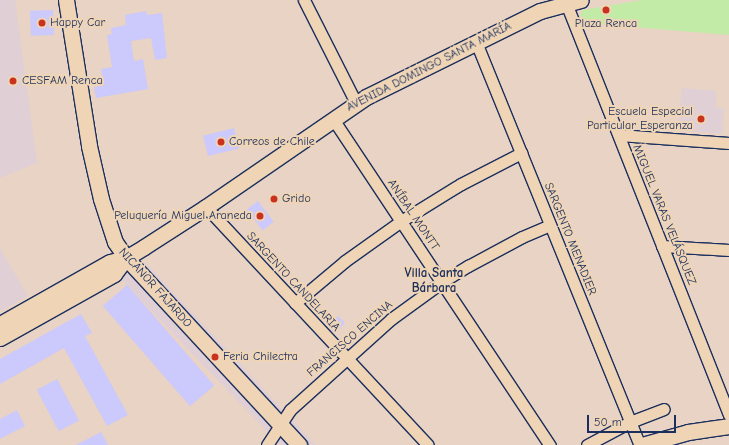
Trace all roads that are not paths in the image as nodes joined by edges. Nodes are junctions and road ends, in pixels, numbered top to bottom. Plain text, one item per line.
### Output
1 (66, 0) edge
2 (304, 0) edge
3 (581, 0) edge
4 (566, 3) junction
5 (476, 42) junction
6 (356, 103) junction
7 (333, 119) junction
8 (618, 135) junction
9 (729, 143) edge
10 (521, 153) junction
11 (206, 207) junction
12 (401, 221) junction
13 (550, 225) junction
14 (662, 246) junction
15 (729, 250) edge
16 (126, 258) junction
17 (442, 282) junction
18 (72, 291) junction
19 (295, 303) junction
20 (0, 324) edge
21 (0, 338) edge
22 (346, 358) junction
23 (664, 409) dead end
24 (729, 414) edge
25 (630, 422) junction
26 (281, 425) junction
27 (729, 426) edge
28 (267, 445) edge
29 (299, 445) edge
30 (428, 445) edge
31 (550, 445) edge
32 (587, 445) edge
33 (641, 445) edge

1 - 16 main road, NICANOR FAJARDO
2 - 6 street
3 - 4 main road, AVENIDA DOMINGO SANTA MARÍA
4 - 5 main road, AVENIDA DOMINGO SANTA MARÍA
4 - 8 street, MIGUEL VARAS VELÁSQUEZ
5 - 6 main road, AVENIDA DOMINGO SANTA MARÍA
5 - 10 street, SARGENTO MENADIER
6 - 7 main road, AVENIDA DOMINGO SANTA MARÍA
7 - 11 main road, AVENIDA DOMINGO SANTA MARÍA
7 - 12 street, ANÍBAL MONTT
8 - 9 street
8 - 14 street, MIGUEL VARAS VELÁSQUEZ
10 - 12 street
10 - 13 street, SARGENTO MENADIER
11 - 16 main road, AVENIDA DOMINGO SANTA MARÍA
11 - 19 street, SARGENTO CANDELARIA
12 - 17 street, ANÍBAL MONTT
12 - 19 street
13 - 17 street, FRANCISCO ENCINA
13 - 25 street, SARGENTO MENADIER
14 - 15 street
14 - 24 street, MIGUEL VARAS VELÁSQUEZ
16 - 18 main road, AVENIDA DOMINGO SANTA MARÍA
16 - 26 main road, NICANOR FAJARDO
17 - 22 street, FRANCISCO ENCINA
17 - 31 street, ANÍBAL MONTT
18 - 20 main road, AVENIDA DOMINGO SANTA MARÍA
18 - 21 main road, AVENIDA DOMINGO SANTA MARÍA
19 - 22 street, SARGENTO CANDELARIA
22 - 26 street, FRANCISCO ENCINA
22 - 30 street, SARGENTO CANDELARIA
23 - 25 street
25 - 32 street
25 - 33 street, SARGENTO MENADIER
26 - 28 street, FRANCISCO ENCINA
26 - 29 main road, NICANOR FAJARDO
27 - 33 main road

